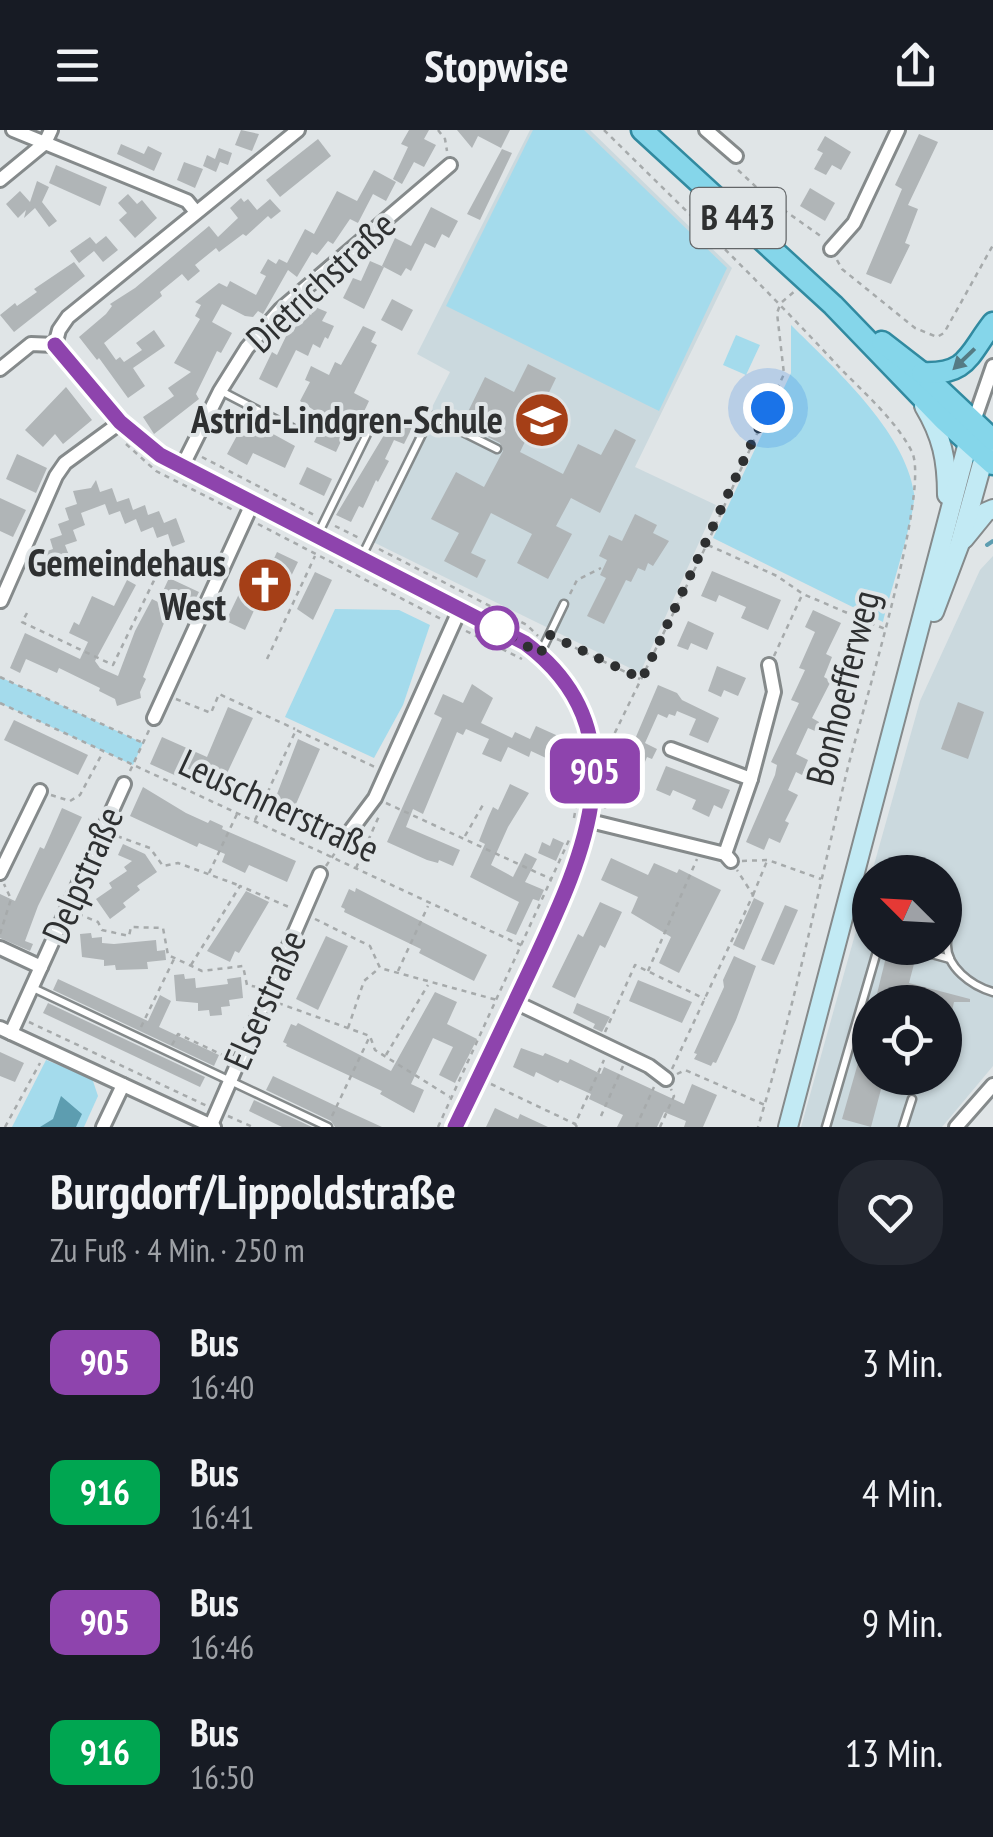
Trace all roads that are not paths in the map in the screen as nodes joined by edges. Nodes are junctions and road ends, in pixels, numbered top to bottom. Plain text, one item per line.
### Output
1 (13, 130) edge
2 (298, 130) edge
3 (642, 130) edge
4 (706, 130) edge
5 (898, 130) edge
6 (48, 136) edge
7 (736, 156) road end
8 (450, 165) road end
9 (0, 180) edge
10 (196, 212) junction
11 (831, 249) road end
12 (993, 323) edge
13 (55, 345) junction
14 (993, 366) edge
15 (0, 370) edge
16 (919, 383) junction
17 (220, 390) junction
18 (116, 425) junction
19 (292, 428) dead end
20 (367, 434) dead end
21 (985, 441) edge
22 (497, 448) dead end
23 (182, 467) junction
24 (993, 509) edge
25 (248, 510) junction
26 (946, 521) junction
27 (319, 539) junction
28 (960, 543) junction
29 (360, 559) junction
30 (1, 602) edge
31 (564, 604) road end
32 (460, 609) junction
33 (539, 654) junction
34 (769, 665) road end
35 (906, 687) junction
36 (154, 718) road end
37 (671, 749) dead end
38 (752, 778) junction
39 (124, 784) road end
40 (40, 791) road end
41 (596, 822) junction
42 (345, 838) road end
43 (320, 874) road end
44 (0, 876) edge
45 (0, 948) edge
46 (873, 965) edge
47 (955, 965) edge
48 (41, 966) junction
49 (32, 988) junction
50 (993, 992) edge
51 (515, 1002) junction
52 (6, 1030) edge
53 (663, 1076) road end
54 (229, 1081) junction
55 (123, 1085) junction
56 (993, 1085) edge
57 (912, 1098) dead end
58 (212, 1126) edge
59 (103, 1127) edge
60 (327, 1127) edge
61 (455, 1127) edge
62 (788, 1127) edge
63 (826, 1127) edge
64 (903, 1127) edge
65 (956, 1127) edge

1 - 6 street
2 - 10 street
3 - 16 main road, B 443
4 - 7 street
5 - 11 street
6 - 9 street
6 - 10 street
8 - 17 street, Dietrichstraße
10 - 13 street
12 -> 16 main road
13 - 15 street
13 - 18 street
14 - 21 street
16 - 21 main road, B 443
16 - 26 street
17 - 19 lane
17 - 23 street, Dietrichstraße
18 - 23 street
18 - 30 street
20 - 27 lane
21 - 26 street
21 - 28 street
22 - 29 lane
23 - 25 street
24 - 28 street
25 - 27 street
25 - 36 street
26 - 35 street
27 - 29 street
28 - 35 street
29 - 32 street
31 - 33 lane
32 - 33 street
32 - 42 street
33 - 41 street
34 - 38 street
35 - 62 street
37 - 38 street
38 - 41 street
39 - 48 street, Delpstraße
40 - 44 street, Delpstraße
41 - 51 street
43 - 54 street, Elserstraße
45 - 48 street, Delpstraße
46 - 63 lane
47 - 50 lane
48 - 49 street, Delpstraße
49 - 52 street, Delpstraße
49 - 54 lane
51 - 53 street
51 - 61 street
52 - 55 street
54 - 58 street, Elserstraße
54 - 60 lane
55 - 58 street
55 - 59 street
56 - 65 street
57 - 64 lane

